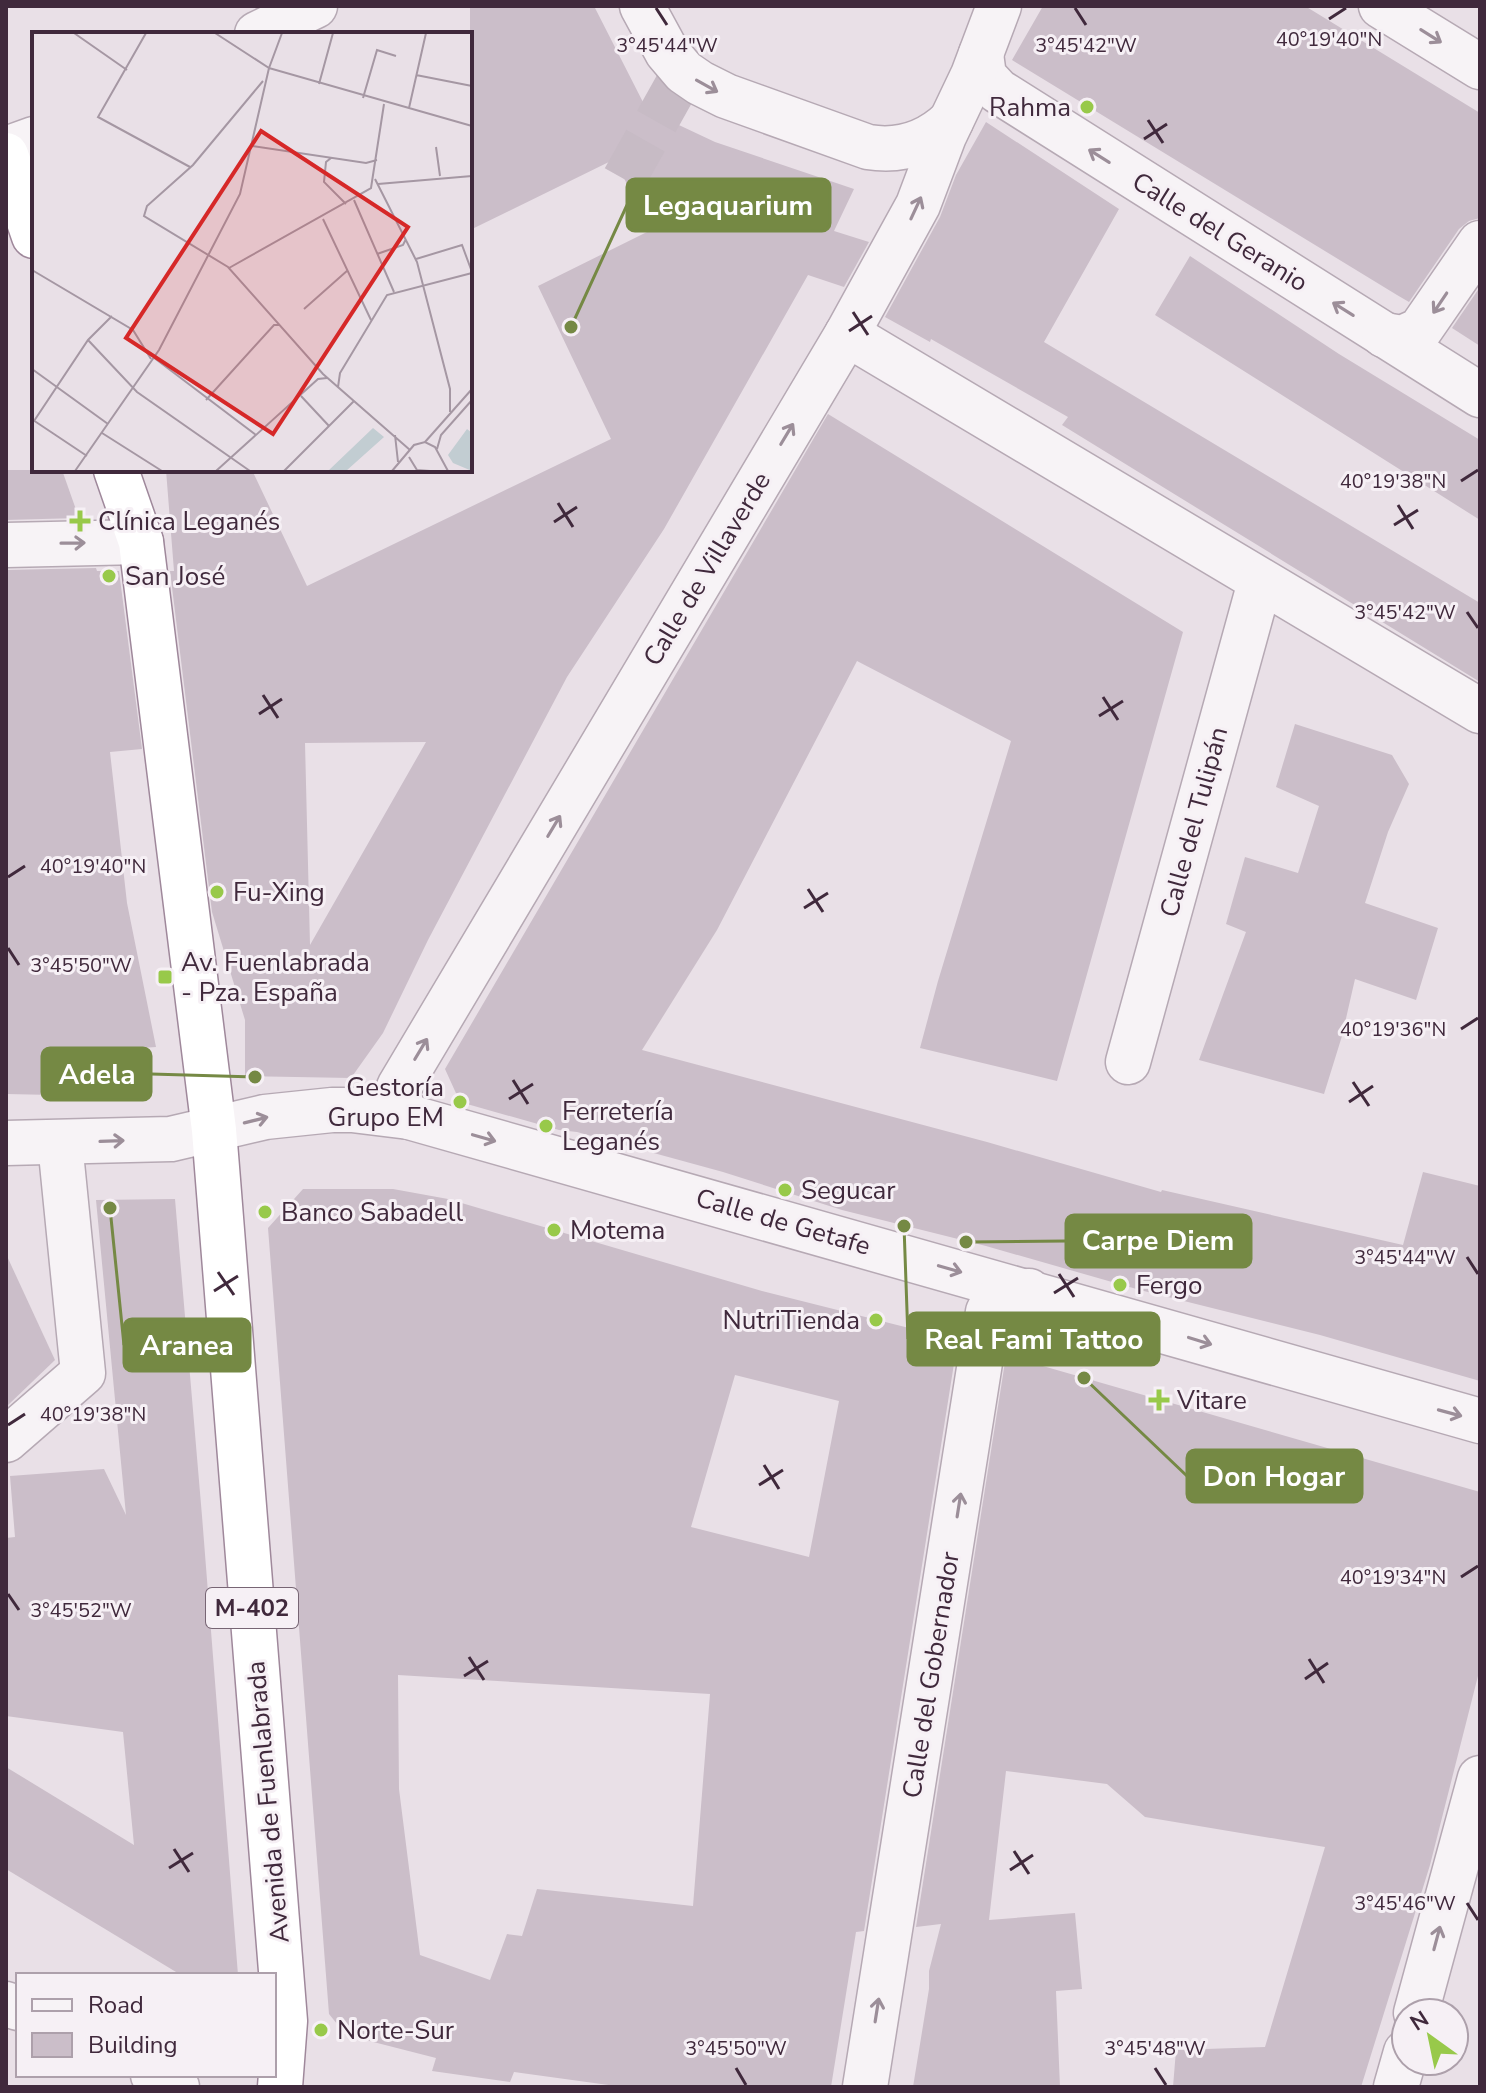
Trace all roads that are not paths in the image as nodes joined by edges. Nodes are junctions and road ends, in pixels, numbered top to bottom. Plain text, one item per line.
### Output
1 (315, 6) edge
2 (642, 6) edge
3 (999, 6) edge
4 (1381, 6) edge
5 (261, 32) edge
6 (981, 54) junction
7 (1480, 67) edge
8 (951, 121) junction
9 (32, 140) edge
10 (6, 152) edge
11 (32, 230) edge
12 (1480, 243) edge
13 (847, 334) junction
14 (1384, 335) junction
15 (1480, 395) edge
16 (117, 472) edge
17 (141, 542) junction
18 (6, 545) edge
19 (1260, 582) junction
20 (1480, 711) edge
21 (1128, 1062) dead end
22 (409, 1117) junction
23 (214, 1130) junction
24 (6, 1143) edge
25 (60, 1143) junction
26 (1029, 1291) junction
27 (1480, 1421) edge
28 (6, 1440) edge
29 (1480, 1778) edge
30 (1420, 1997) edge
31 (157, 2077) edge
32 (177, 2087) edge
33 (280, 2087) edge
34 (865, 2087) edge

1 - 5 street
2 -> 8 street
3 - 6 street, Calle de Villaverde
4 -> 7 street
6 - 8 street, Calle de Villaverde
14 -> 6 street, Calle del Geranio
13 -> 8 street, Calle de Villaverde
9 - 10 street
10 - 11 highway
12 -> 14 street
13 - 19 street
22 -> 13 street, Calle de Villaverde
14 - 15 street, Calle del Geranio
16 - 17 highway, Avenida de Fuenlabrada
18 -> 17 street
17 - 23 highway, Avenida de Fuenlabrada
19 - 20 street
19 - 21 street, Calle del Tulipán
23 -> 22 street, Calle de Getafe
22 -> 26 street, Calle de Getafe
25 -> 23 street, Calle de Getafe
23 - 33 highway, Avenida de Fuenlabrada / M-402
24 - 25 street, Calle de Getafe
25 - 28 street
26 -> 27 street, Calle de Getafe
34 -> 26 street, Calle del Gobernador
30 -> 29 street
31 - 32 street

